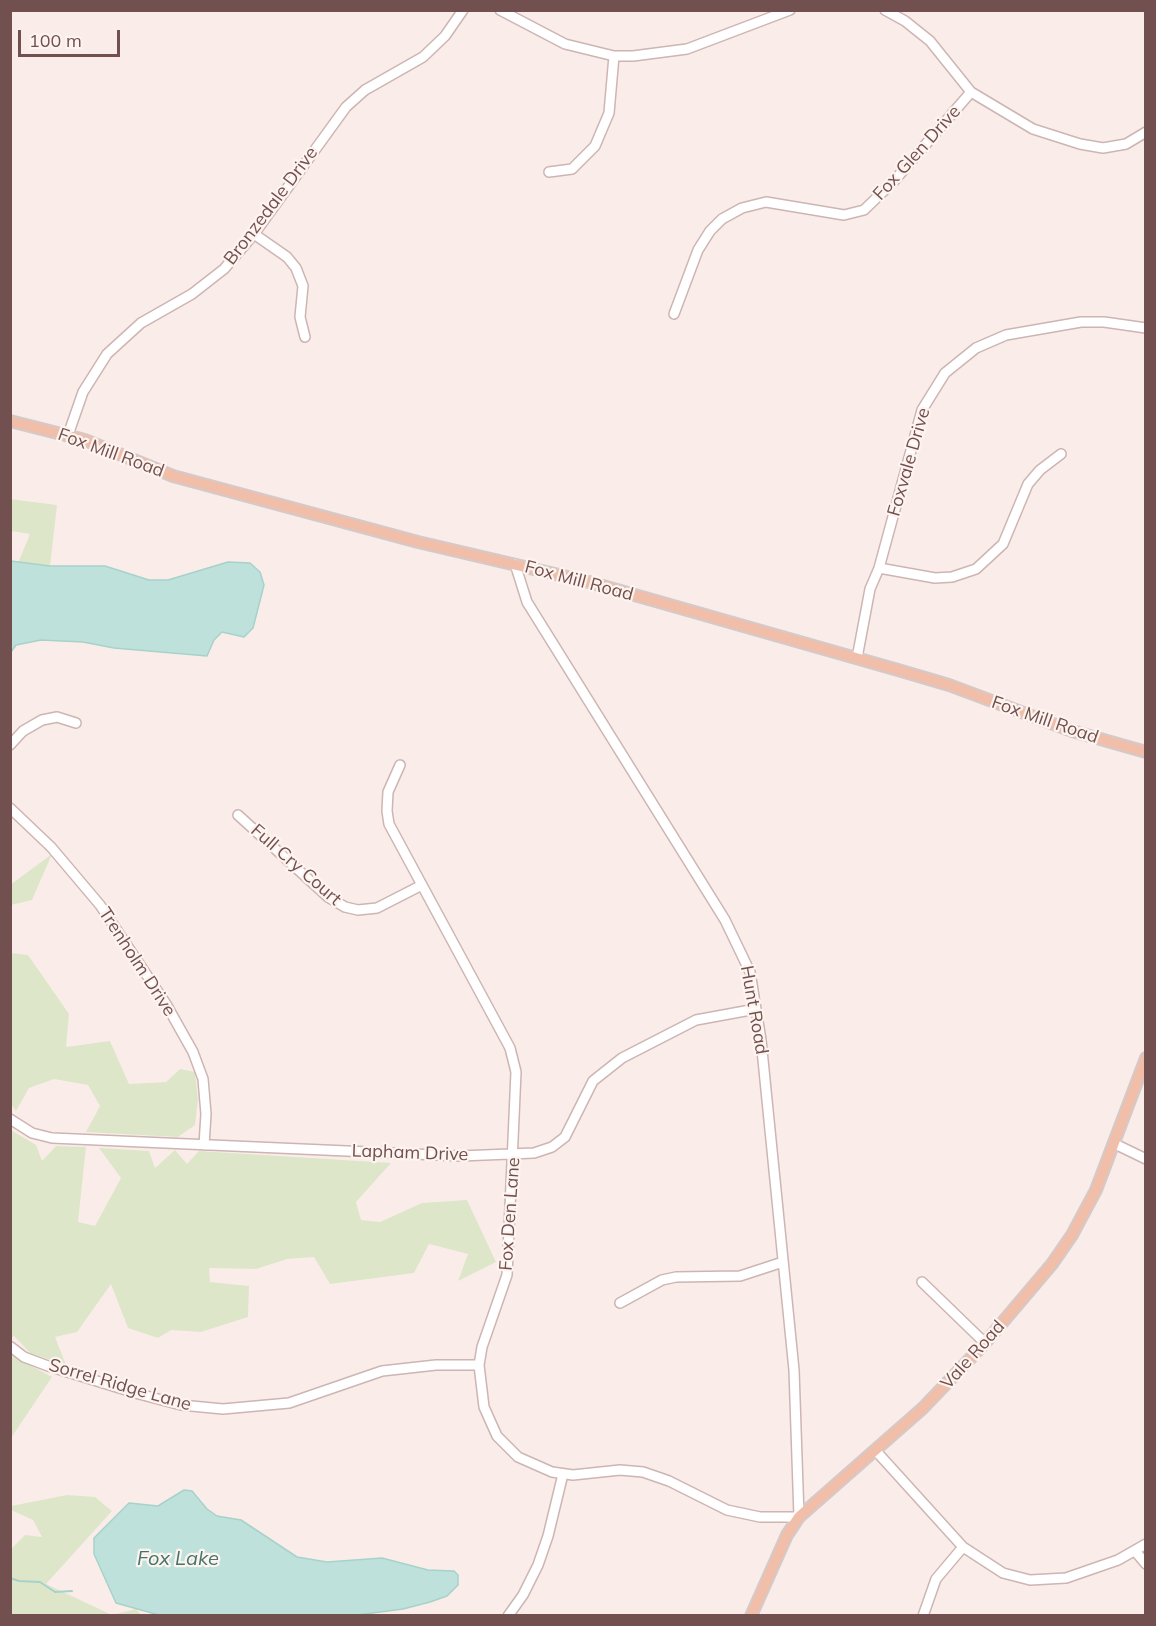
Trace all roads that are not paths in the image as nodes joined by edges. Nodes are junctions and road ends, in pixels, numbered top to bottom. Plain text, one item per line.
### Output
1 (463, 10) edge
2 (500, 10) edge
3 (790, 10) edge
4 (885, 10) edge
5 (614, 56) junction
6 (972, 92) junction
7 (1146, 132) edge
8 (549, 172) dead end
9 (254, 234) junction
10 (674, 314) dead end
11 (1146, 328) edge
12 (305, 337) dead end
13 (10, 421) edge
14 (68, 435) junction
15 (1061, 454) dead end
16 (515, 564) junction
17 (879, 568) junction
18 (857, 658) junction
19 (76, 723) dead end
20 (10, 745) edge
21 (1146, 752) edge
22 (400, 765) dead end
23 (10, 808) edge
24 (238, 815) dead end
25 (422, 885) junction
26 (756, 1009) junction
27 (1146, 1058) edge
28 (10, 1119) edge
29 (1115, 1144) junction
30 (204, 1145) junction
31 (514, 1155) junction
32 (1146, 1159) edge
33 (783, 1262) junction
34 (922, 1282) dead end
35 (620, 1303) dead end
36 (985, 1343) junction
37 (11, 1347) edge
38 (479, 1365) junction
39 (876, 1451) junction
40 (563, 1474) junction
41 (799, 1517) junction
42 (1146, 1544) edge
43 (963, 1547) junction
44 (1135, 1551) junction
45 (1146, 1564) edge
46 (508, 1616) edge
47 (751, 1616) edge
48 (923, 1616) edge

1 - 9 street, Bronzedale Drive
2 - 5 street
3 - 5 street
4 - 6 street
5 - 8 street
6 - 7 street
6 - 10 street, Fox Glen Drive
9 - 12 street
9 - 14 street, Bronzedale Drive
11 - 17 street, Foxvale Drive
13 - 14 main road, Fox Mill Road
14 - 16 main road, Fox Mill Road
15 - 17 street
16 - 18 main road, Fox Mill Road
16 - 26 street, Hunt Road
17 - 18 street, Foxvale Drive
18 - 21 main road, Fox Mill Road
19 - 20 street
22 - 25 street, Fox Den Lane
23 - 30 street, Trenholm Drive
24 - 25 street, Full Cry Court
25 - 31 street, Fox Den Lane
26 - 31 street, Lapham Drive
26 - 33 street, Hunt Road
27 - 29 main road, Vale Road
28 - 30 street, Lapham Drive
29 - 32 street
29 - 36 main road, Vale Road
30 - 31 street, Lapham Drive
31 - 38 street, Fox Den Lane
33 - 35 street
33 - 41 street, Hunt Road
34 - 36 street
36 - 39 main road, Vale Road
37 - 38 street, Sorrel Ridge Lane
38 - 40 street, Fox Den Lane
39 - 41 main road, Vale Road
39 - 43 street
40 - 41 street, Fox Den Lane
40 - 46 street
41 - 47 main road, Vale Road
42 - 44 street
43 - 44 street
43 - 48 street
44 - 45 street

